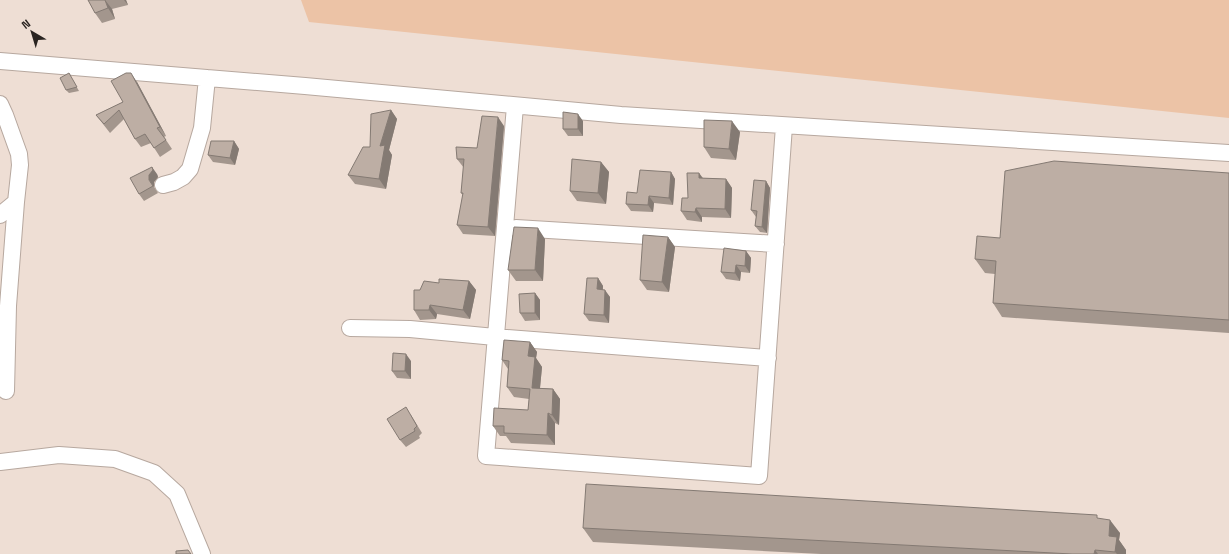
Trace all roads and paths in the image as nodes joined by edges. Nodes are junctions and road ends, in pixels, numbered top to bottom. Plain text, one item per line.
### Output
1 (0, 61) edge
2 (206, 78) junction
3 (515, 106) junction
4 (2, 113) edge
5 (784, 126) junction
6 (1229, 153) edge
7 (163, 185) dead end
8 (16, 202) junction
9 (0, 215) edge
10 (505, 227) junction
11 (776, 244) junction
12 (4, 310) edge
13 (350, 328) dead end
14 (495, 337) junction
15 (768, 358) junction
16 (6, 391) dead end
17 (0, 462) edge
18 (202, 554) edge

1 - 2 street
2 - 3 street
2 - 7 street
3 - 5 street
3 - 10 street
4 - 8 street
5 - 6 street
5 - 11 street
8 - 9 street
8 - 12 street
10 - 11 street
10 - 14 street
11 - 15 street
12 - 16 street
13 - 14 street
14 - 15 street
14 - 15 street
17 - 18 street

